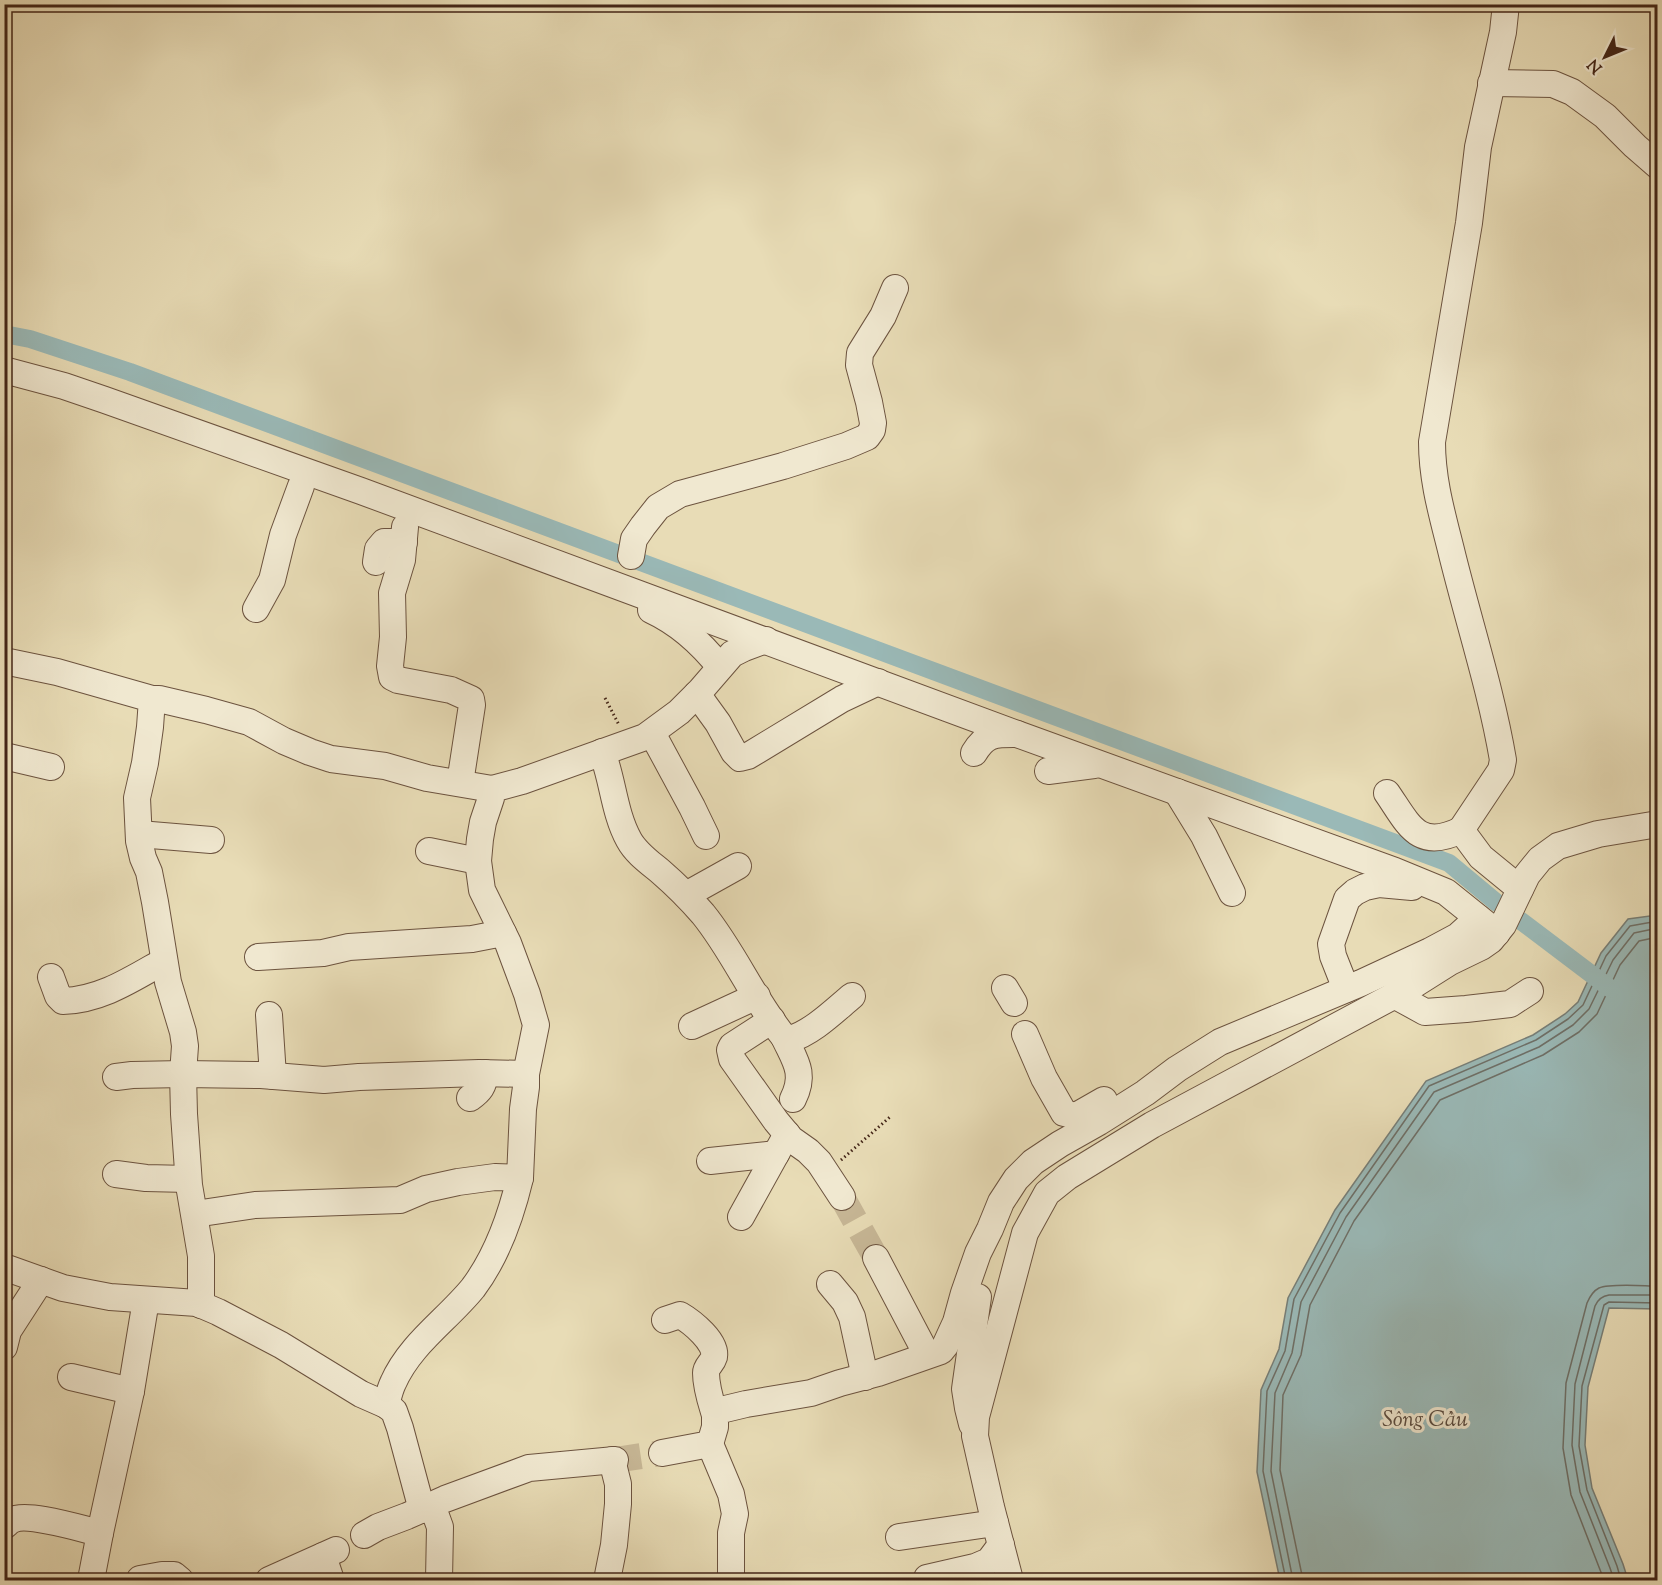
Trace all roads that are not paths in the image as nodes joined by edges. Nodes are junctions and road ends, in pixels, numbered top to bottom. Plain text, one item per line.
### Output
1 (1506, 4) edge
2 (1491, 83) junction
3 (1658, 166) edge
4 (896, 288) dead end
5 (4, 370) edge
6 (258, 455) junction
7 (301, 486) junction
8 (346, 486) junction
9 (461, 528) junction
10 (404, 535) junction
11 (376, 562) dead end
12 (628, 575) junction
13 (256, 609) dead end
14 (765, 640) junction
15 (720, 667) junction
16 (6, 668) edge
17 (878, 682) junction
18 (697, 694) junction
19 (152, 699) junction
20 (652, 733) junction
21 (1017, 734) junction
22 (602, 752) junction
23 (974, 753) dead end
24 (4, 756) edge
25 (1100, 764) junction
26 (51, 768) dead end
27 (1048, 771) dead end
28 (460, 783) junction
29 (492, 789) junction
30 (1177, 792) junction
31 (1387, 793) dead end
32 (1658, 824) edge
33 (139, 834) junction
34 (706, 836) dead end
35 (211, 840) dead end
36 (1470, 842) junction
37 (429, 851) dead end
38 (478, 861) junction
39 (738, 866) dead end
40 (1437, 888) junction
41 (1520, 889) junction
42 (1232, 894) dead end
43 (686, 895) junction
44 (1487, 925) junction
45 (503, 933) junction
46 (258, 957) dead end
47 (164, 962) junction
48 (51, 977) dead end
49 (1346, 989) junction
50 (1530, 991) dead end
51 (1394, 995) junction
52 (757, 996) junction
53 (852, 996) dead end
54 (268, 1016) dead end
55 (692, 1026) dead end
56 (778, 1028) junction
57 (1025, 1034) dead end
58 (485, 1073) junction
59 (183, 1074) junction
60 (526, 1074) junction
61 (273, 1076) junction
62 (116, 1077) dead end
63 (1145, 1093) junction
64 (470, 1098) dead end
65 (793, 1099) dead end
66 (781, 1144) junction
67 (710, 1161) dead end
68 (116, 1174) dead end
69 (520, 1178) junction
70 (189, 1179) junction
71 (842, 1197) tunnel mouth
72 (195, 1214) junction
73 (741, 1217) dead end
74 (990, 1229) junction
75 (876, 1258) tunnel mouth
76 (4, 1267) edge
77 (41, 1280) junction
78 (830, 1284) dead end
79 (146, 1300) junction
80 (201, 1305) junction
81 (665, 1320) dead end
82 (4, 1347) edge
83 (927, 1355) junction
84 (71, 1377) dead end
85 (865, 1377) junction
86 (130, 1391) junction
87 (386, 1405) junction
88 (715, 1415) junction
89 (975, 1437) junction
90 (710, 1444) junction
91 (662, 1453) tunnel mouth
92 (427, 1508) junction
93 (4, 1527) edge
94 (100, 1533) junction
95 (998, 1534) junction
96 (364, 1535) dead end
97 (899, 1537) dead end
98 (731, 1573) dead end
99 (927, 1578) dead end
100 (140, 1579) dead end
101 (273, 1580) edge
102 (91, 1581) edge
103 (180, 1581) edge
104 (331, 1581) edge
105 (439, 1581) edge
106 (608, 1581) edge
107 (1010, 1581) edge

1 - 2 street
2 - 3 street
2 - 36 street
4 - 12 street
5 - 6 street
6 - 7 street
6 - 8 street
7 - 8 street
7 - 13 street
8 - 9 street
8 - 10 street
9 - 10 street
9 - 12 street
10 - 11 street
10 - 28 street
12 - 14 street
12 - 15 street
14 - 15 street
14 - 17 street
15 - 18 street
16 - 19 street
17 - 18 street
17 - 21 street
18 - 20 street
19 - 28 street
19 - 33 street
20 - 22 street
20 - 34 street
21 - 23 street
21 - 25 street
22 - 29 street
22 - 43 street
24 - 26 street
25 - 27 street
25 - 30 street
28 - 29 street
29 - 38 street
30 - 40 street
30 - 42 street
31 - 36 street
32 - 41 street
33 - 35 street
33 - 47 street
36 - 41 street
37 - 38 street
38 - 45 street
39 - 43 street
40 - 44 street
40 - 49 street
41 - 44 street
43 - 52 street
44 - 49 street
44 - 51 street
45 - 46 street
45 - 60 street
47 - 48 street
47 - 59 street
49 - 63 street
50 - 51 street
51 - 89 street
52 - 55 street
52 - 56 street
53 - 56 street
54 - 61 street
56 - 65 street
56 - 66 street
57 - 63 street
58 - 60 street
58 - 61 street
58 - 64 street
59 - 61 street
59 - 62 street
59 - 70 street
60 - 69 street
63 - 74 street
66 - 67 street
66 - 71 street
66 - 73 street
68 - 70 street
69 - 72 street
69 - 87 street
70 - 72 street
72 - 80 street
74 - 83 street
74 - 89 street
75 - 83 street
76 - 77 street
77 - 79 street
77 - 82 street
78 - 85 street
79 - 80 street
79 - 86 street
80 - 87 street
81 - 88 street
83 - 85 street
84 - 86 street
85 - 88 street
86 - 94 street
87 - 92 street
88 - 90 street
89 - 95 street
90 - 91 street
90 - 98 street
92 - 96 street
92 - 105 street
92 - 106 street
93 - 94 street
94 - 102 street
95 - 97 street
95 - 99 street
95 - 107 street
100 - 103 street
101 - 104 street

